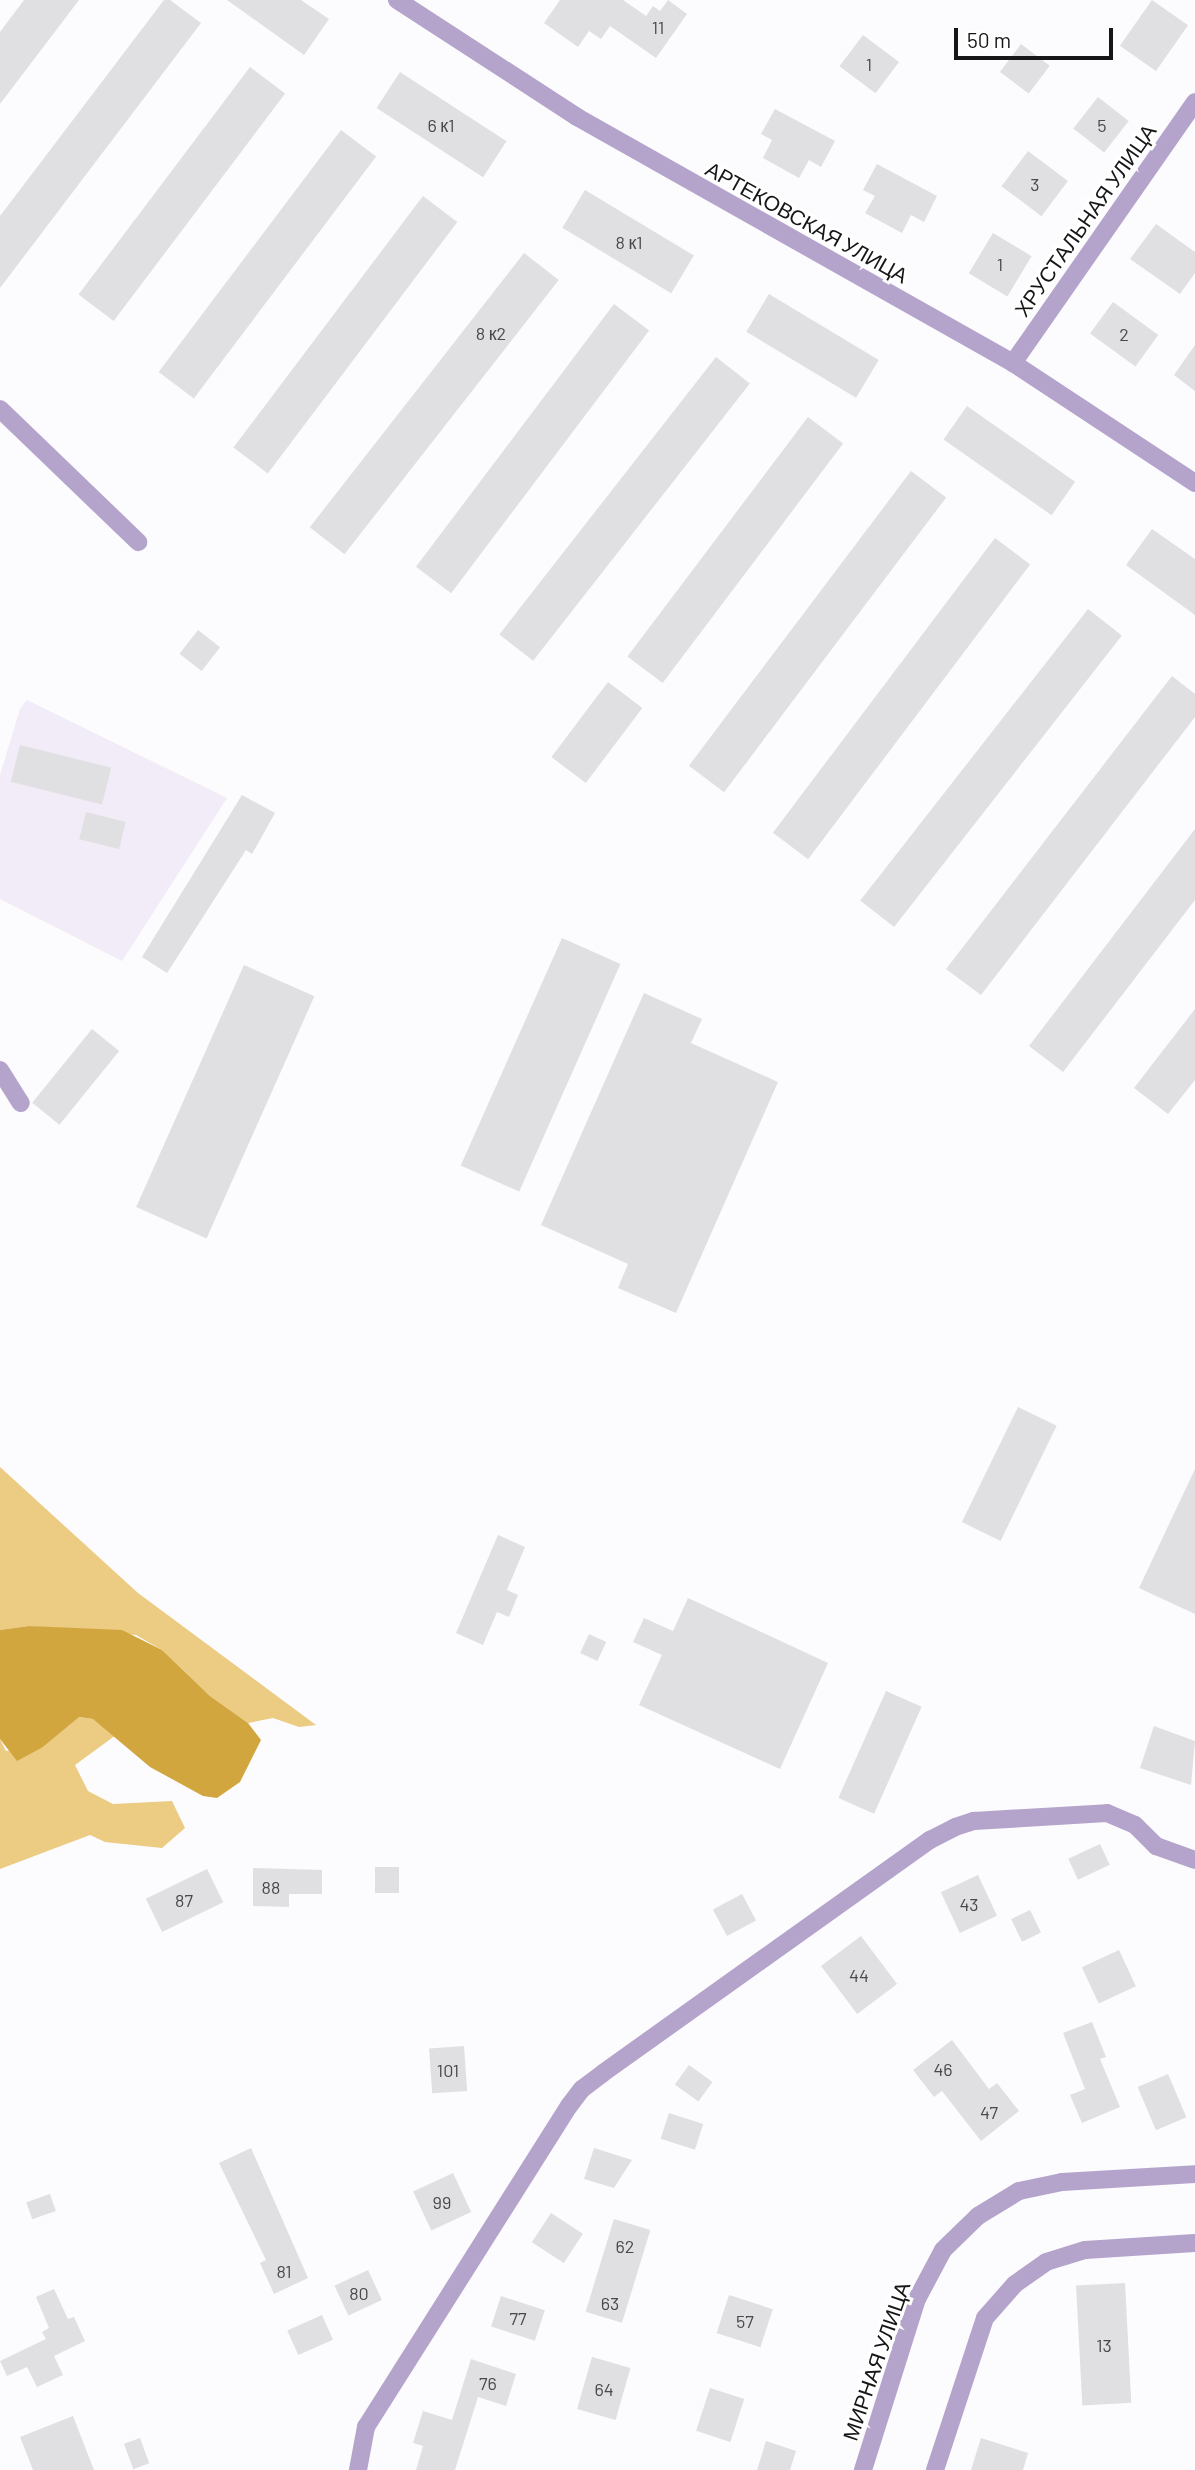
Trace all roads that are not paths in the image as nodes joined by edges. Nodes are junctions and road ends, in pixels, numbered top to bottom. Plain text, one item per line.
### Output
1 (397, 0) edge
2 (1195, 102) edge
3 (1013, 363) junction
4 (0, 409) edge
5 (1195, 483) edge
6 (138, 542) dead end
7 (0, 1070) edge
8 (20, 1103) dead end
9 (1195, 1860) edge
10 (1195, 2174) edge
11 (1195, 2243) edge
12 (358, 2470) edge
13 (863, 2470) edge
14 (935, 2470) edge

1 - 3 street, АРТЕКОВСКАЯ УЛИЦА
2 - 3 street, ХРУСТАЛЬНАЯ УЛИЦА
3 - 5 street, АРТЕКОВСКАЯ УЛИЦА
4 - 6 street
7 - 8 street
9 - 12 street
10 - 13 street, МИРНАЯ УЛИЦА
11 - 14 street

